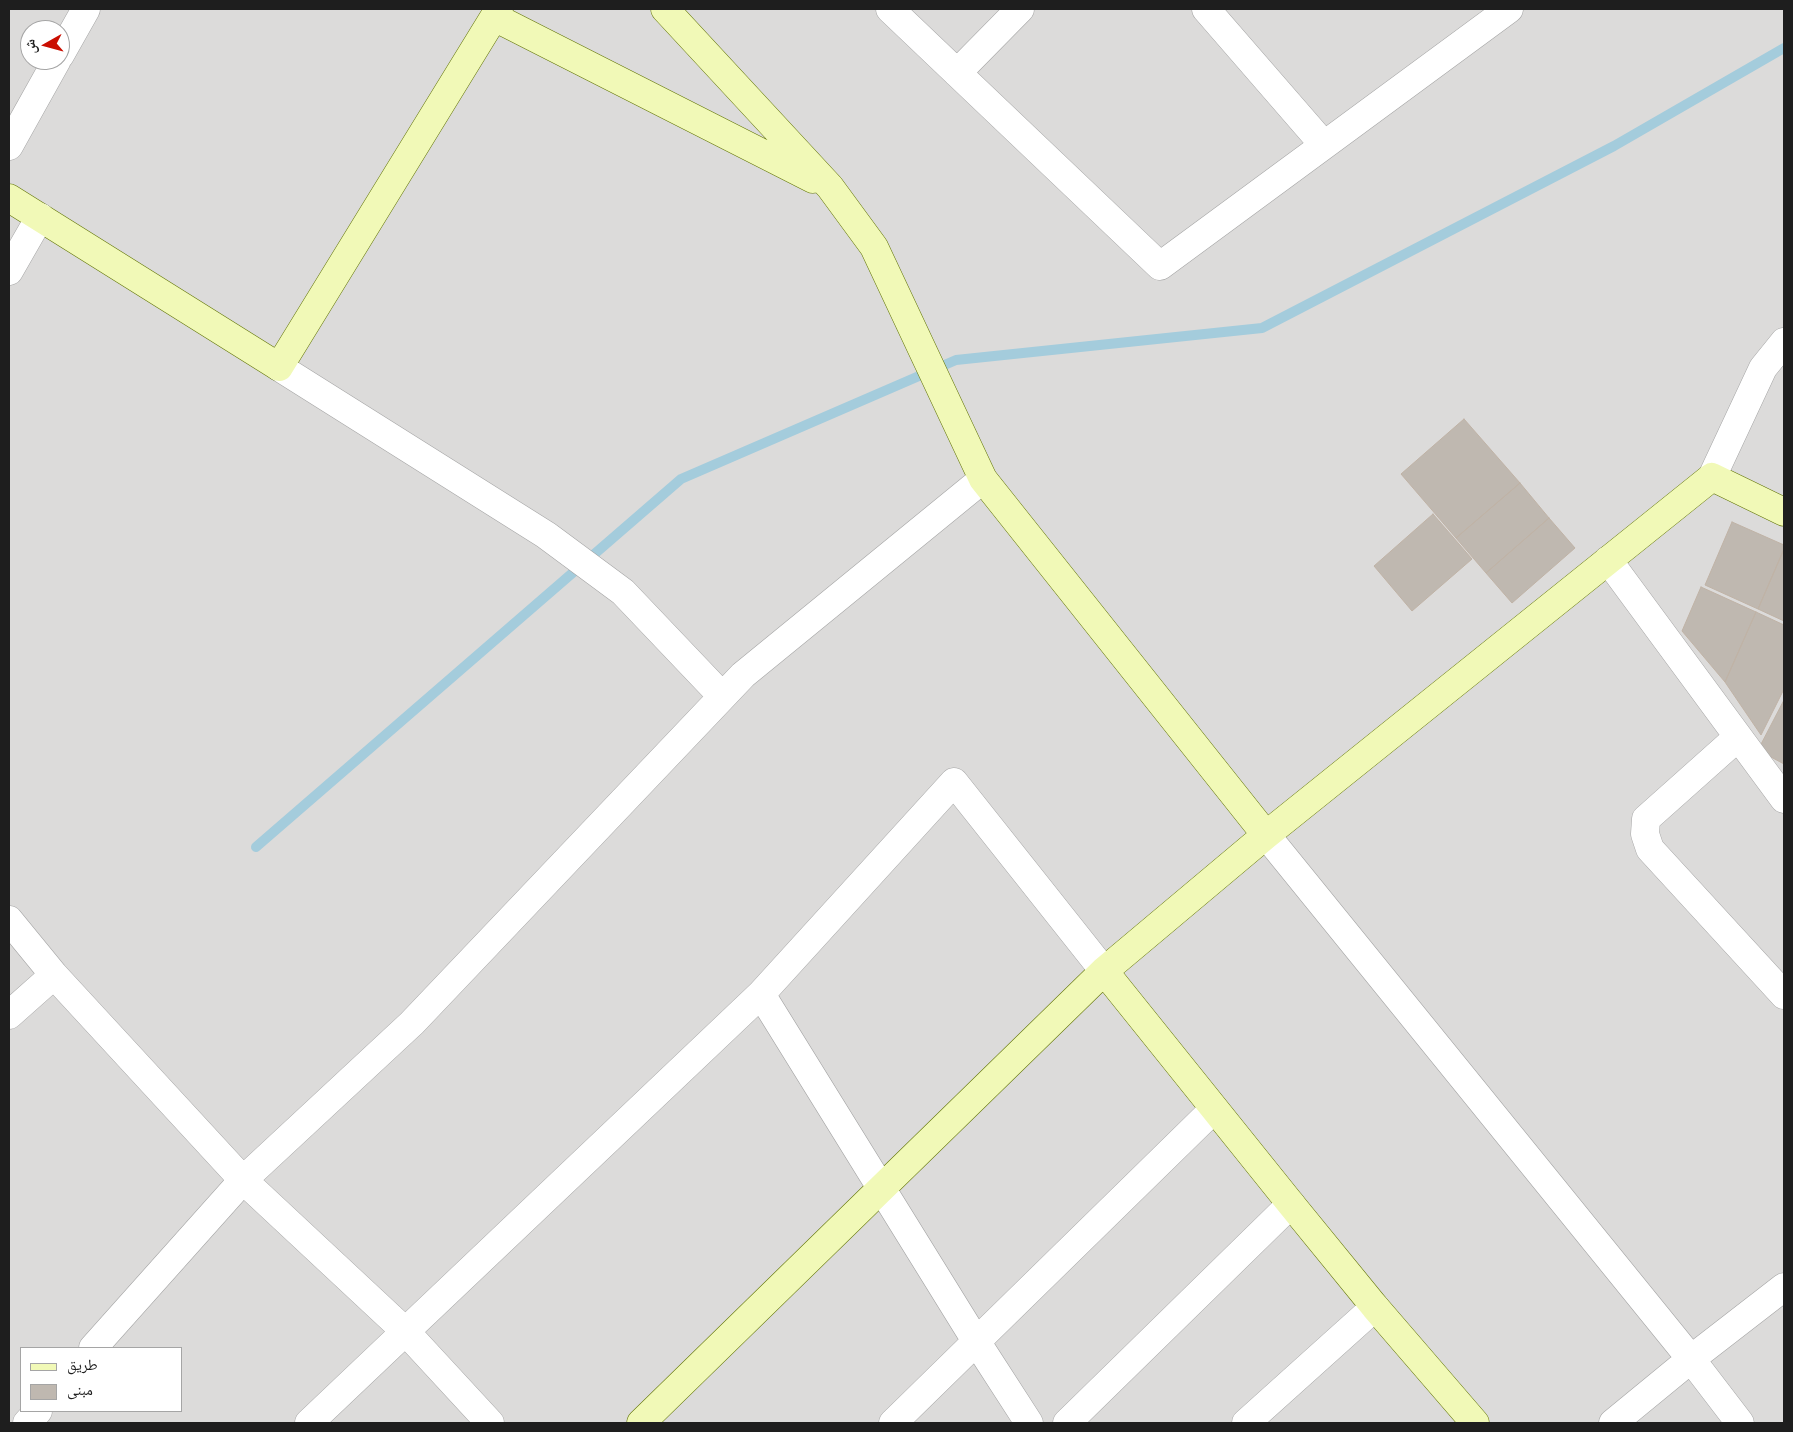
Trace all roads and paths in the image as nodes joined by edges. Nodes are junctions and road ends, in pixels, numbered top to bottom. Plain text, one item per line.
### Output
1 (86, 9) edge
2 (665, 9) edge
3 (890, 9) edge
4 (1020, 9) edge
5 (1206, 9) edge
6 (1509, 9) edge
7 (496, 13) edge
8 (70, 37) edge
9 (51, 70) edge
10 (957, 73) junction
11 (1324, 145) junction
12 (9, 146) edge
13 (830, 187) junction
14 (9, 198) edge
15 (40, 217) junction
16 (9, 271) edge
17 (1784, 342) edge
18 (279, 367) junction
19 (1712, 477) junction
20 (983, 479) junction
21 (1784, 512) edge
22 (1608, 560) junction
23 (722, 696) junction
24 (1738, 737) junction
25 (1784, 799) edge
26 (1266, 835) junction
27 (9, 920) edge
28 (1104, 971) junction
29 (54, 975) junction
30 (761, 994) junction
31 (1784, 994) edge
32 (9, 1015) edge
33 (1214, 1108) junction
34 (244, 1180) junction
35 (881, 1188) junction
36 (1291, 1204) junction
37 (1784, 1287) edge
38 (1375, 1307) junction
39 (406, 1332) junction
40 (976, 1341) junction
41 (95, 1347) edge
42 (1691, 1359) junction
43 (37, 1412) edge
44 (27, 1423) edge
45 (309, 1423) edge
46 (490, 1423) edge
47 (641, 1423) edge
48 (893, 1423) edge
49 (1029, 1423) edge
50 (1067, 1423) edge
51 (1246, 1423) edge
52 (1475, 1423) edge
53 (1613, 1423) edge
54 (1740, 1423) edge

1 - 8 street
2 - 13 street
3 - 10 street
4 - 10 street
5 - 11 street
6 - 11 street
7 - 13 street
7 - 18 street
9 - 12 street
10 - 11 street
13 - 20 street
14 - 15 street
15 - 16 street
15 - 18 street
17 - 19 street
18 - 23 street
19 - 21 street
19 - 22 street
20 - 23 street
20 - 26 street
22 - 24 street
22 - 26 street
23 - 34 street
24 - 25 street
24 - 31 street
26 - 28 street
26 - 42 street
27 - 29 street
28 - 30 street
28 - 33 street
28 - 35 street
29 - 32 street
29 - 34 street
30 - 35 street
30 - 39 street
33 - 36 street
33 - 40 street
34 - 39 street
34 - 41 street
35 - 40 street
35 - 47 street
36 - 38 street
36 - 50 street
37 - 42 street
38 - 51 street
38 - 52 street
39 - 45 street
39 - 46 street
40 - 48 street
40 - 49 street
42 - 53 street
42 - 54 street
43 - 44 street

